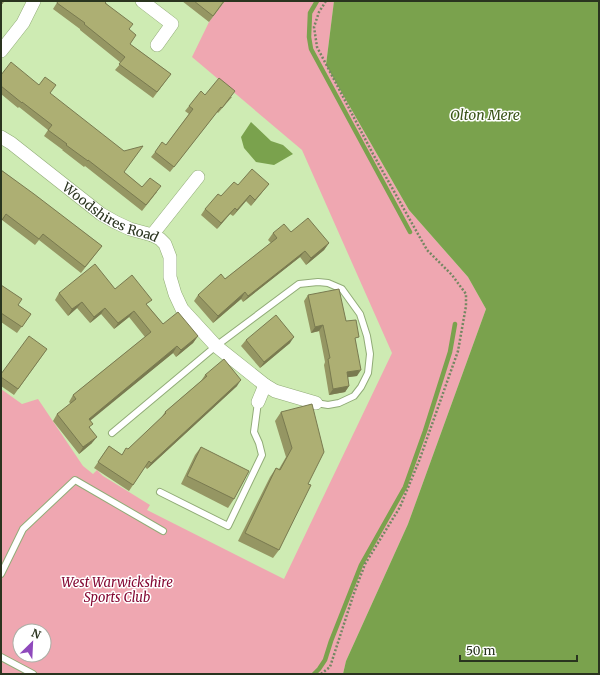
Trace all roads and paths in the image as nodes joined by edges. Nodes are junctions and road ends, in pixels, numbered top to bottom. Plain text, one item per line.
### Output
1 (34, 1) edge
2 (142, 1) edge
3 (326, 1) edge
4 (157, 45) dead end
5 (1, 51) edge
6 (1, 137) edge
7 (198, 177) dead end
8 (152, 235) junction
9 (216, 346) junction
10 (265, 386) junction
11 (258, 402) joint
12 (316, 402) joint
13 (112, 433) dead end
14 (160, 492) dead end
15 (163, 531) dead end
16 (1, 574) edge
17 (1, 657) edge
18 (33, 674) edge
19 (321, 674) edge

1 - 5 street
2 - 4 street
3 - 19 path
6 - 8 street, Woodshires Road
7 - 8 street
8 - 9 street, Woodshires Road
9 - 10 street, Woodshires Road
9 - 12 lane, Woodshires Road
9 - 13 lane, Woodshires Road
10 - 11 street
10 - 12 street, Woodshires Road
11 - 14 lane
15 - 16 lane
17 - 18 lane

